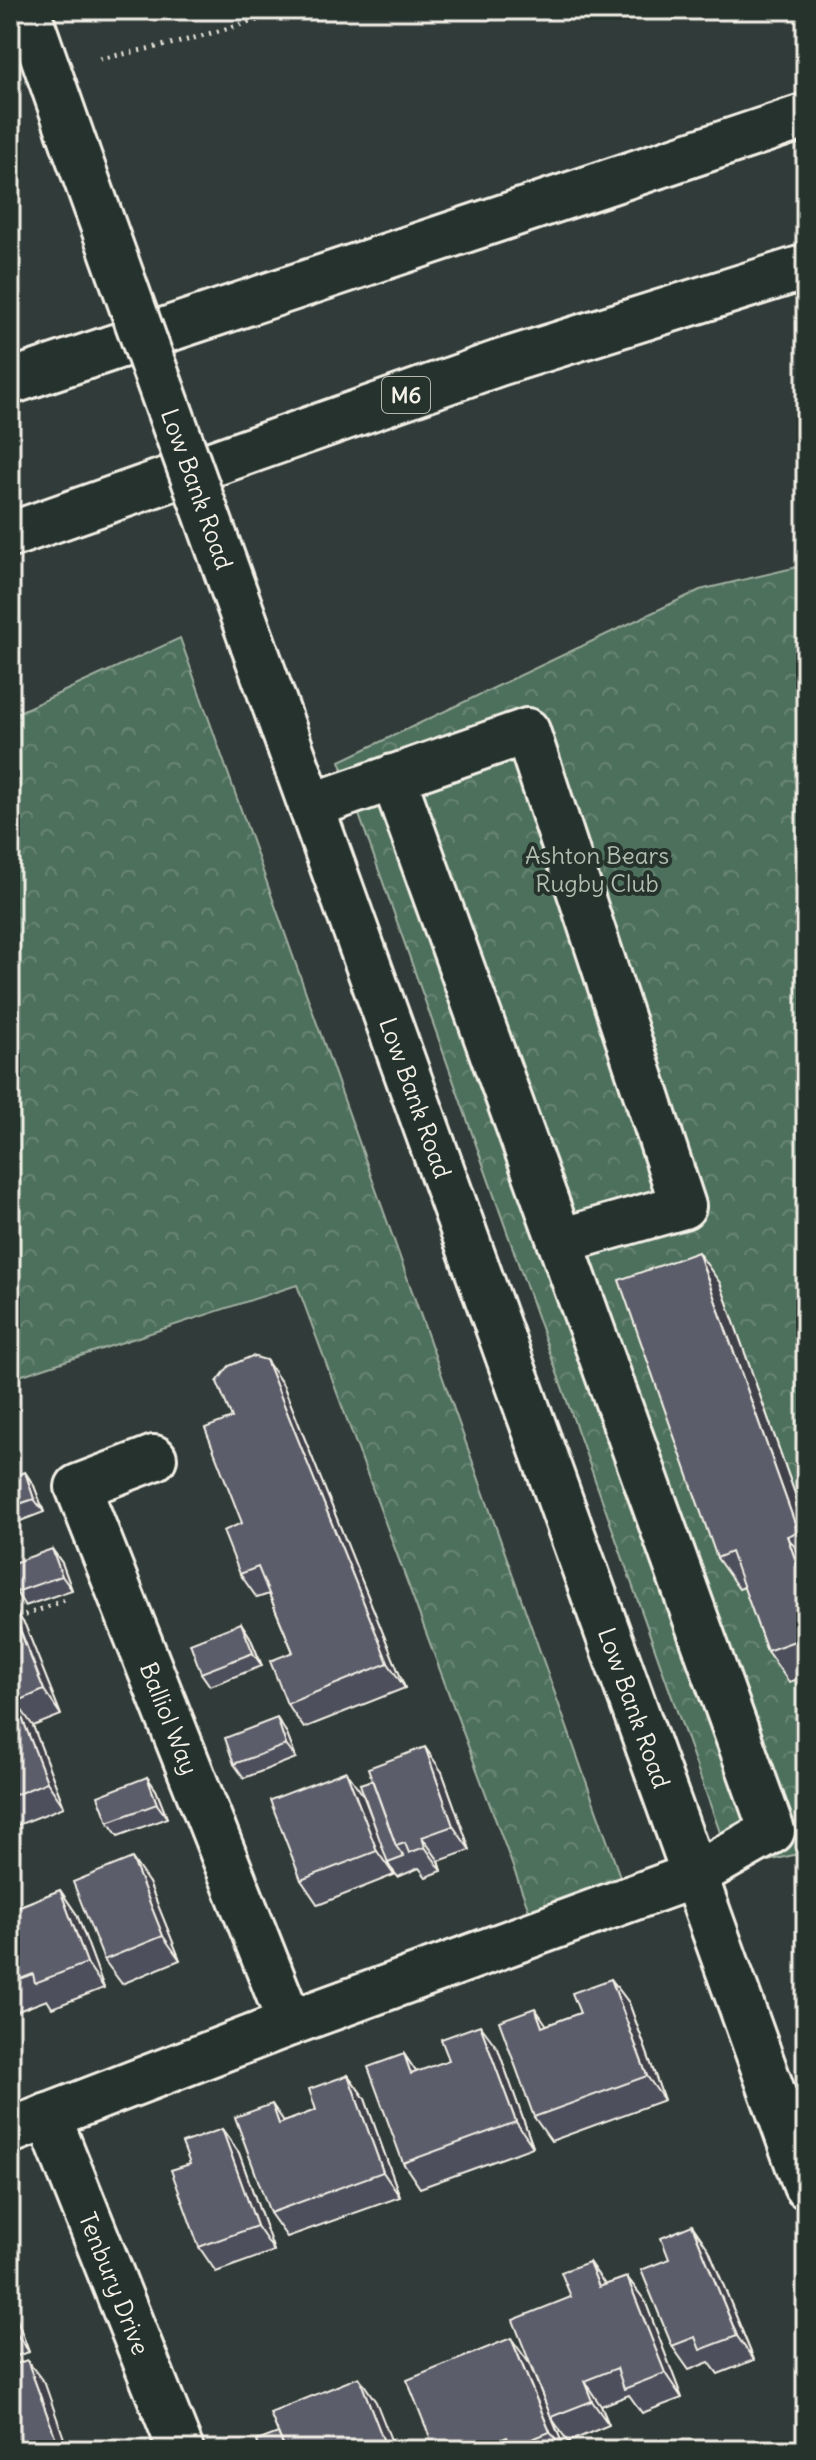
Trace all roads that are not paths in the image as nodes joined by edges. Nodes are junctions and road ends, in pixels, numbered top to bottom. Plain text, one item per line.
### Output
1 (27, 10) edge
2 (806, 116) edge
3 (806, 267) edge
4 (10, 382) edge
5 (10, 535) edge
6 (393, 777) junction
7 (311, 806) junction
8 (560, 1241) junction
9 (154, 1458) dead end
10 (695, 1875) junction
11 (290, 2023) junction
12 (29, 2123) edge
13 (806, 2186) edge
14 (181, 2450) edge

1 - 7 main road, Low Bank Road, bridge
2 - 4 main road
3 - 5 main road, M6
6 - 7 main road
6 - 8 main road
6 - 8 main road
7 - 10 main road, Low Bank Road
8 - 10 main road
9 - 11 main road, Balliol Way
10 - 11 main road
10 - 13 main road, Low Bank Road
11 - 12 main road
12 - 14 main road, Tenbury Drive

